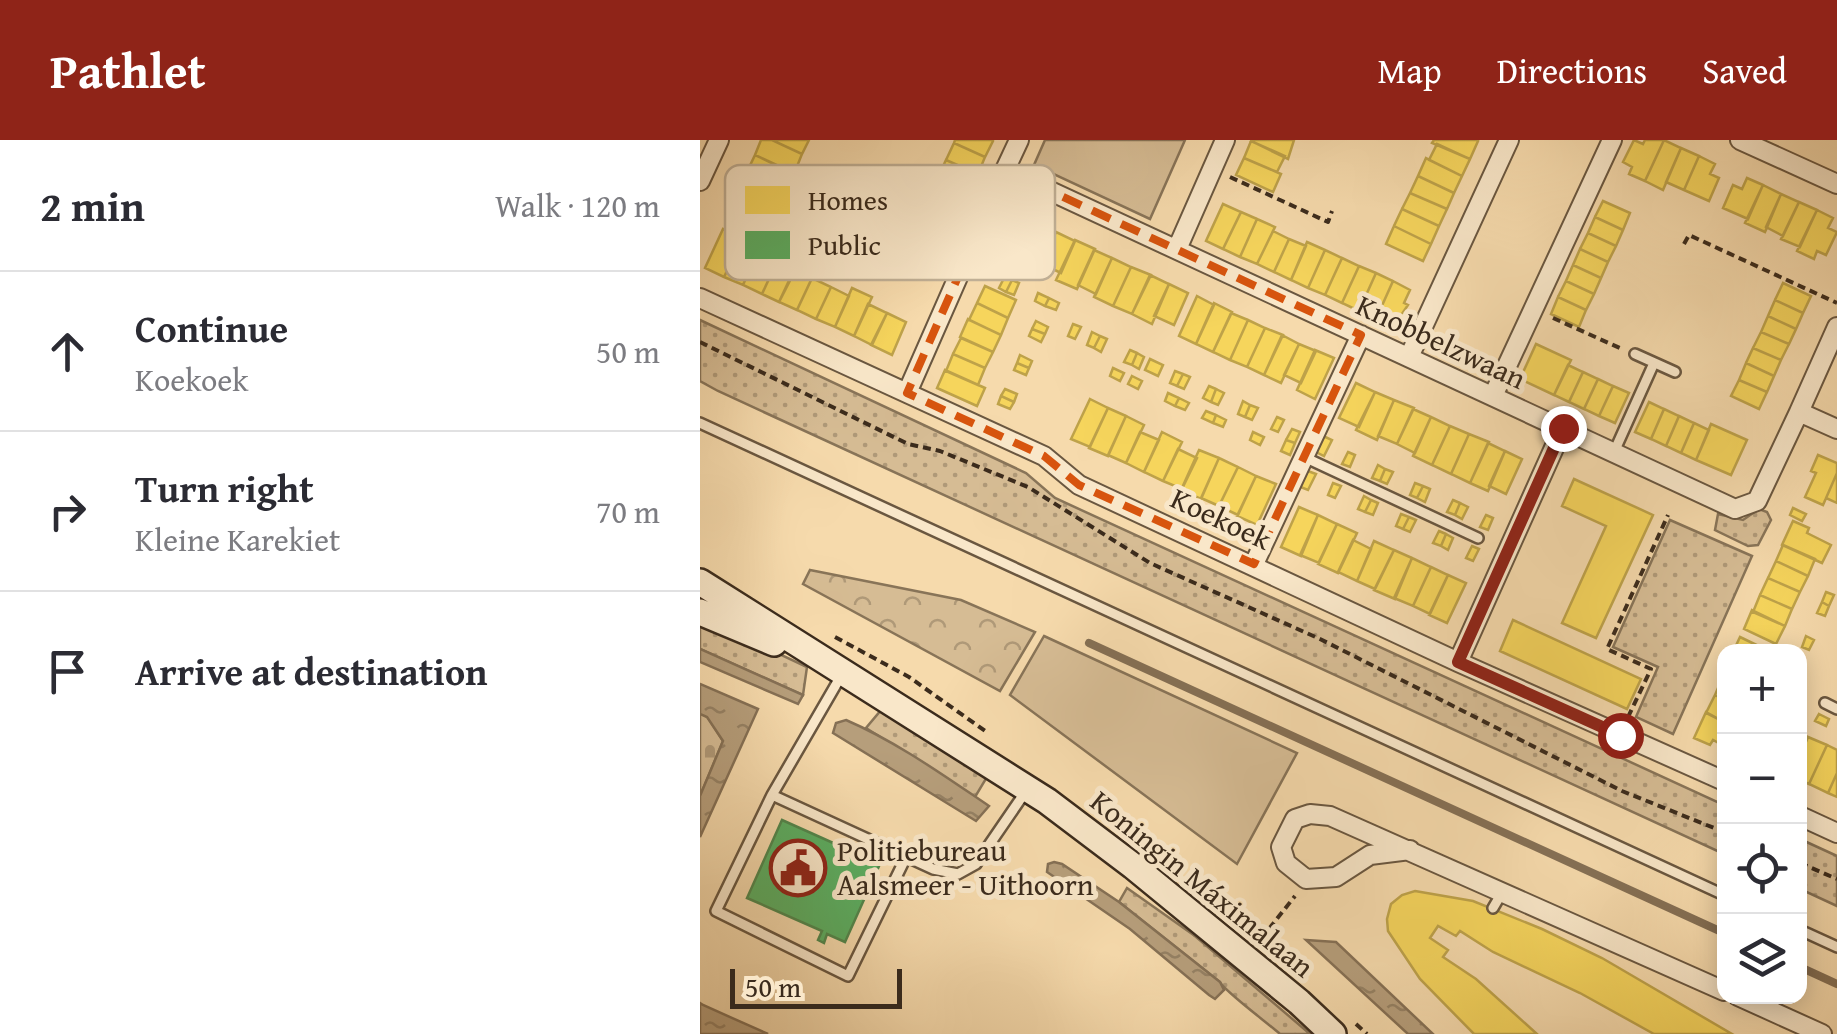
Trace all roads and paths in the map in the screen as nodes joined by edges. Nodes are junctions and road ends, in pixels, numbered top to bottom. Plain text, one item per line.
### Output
1 (718, 140) edge
2 (1018, 140) edge
3 (1225, 140) edge
4 (1510, 140) edge
5 (1612, 140) edge
6 (1740, 140) edge
7 (1007, 165) edge
8 (1212, 169) junction
9 (702, 173) edge
10 (1837, 184) edge
11 (1055, 193) edge
12 (1332, 212) dead end
13 (1684, 244) dead end
14 (1177, 249) junction
15 (1728, 254) junction
16 (1724, 262) dead end
17 (957, 280) edge
18 (700, 298) edge
19 (1837, 303) edge
20 (1534, 309) junction
21 (1837, 326) edge
22 (1361, 335) junction
23 (700, 342) edge
24 (1635, 354) joint
25 (1408, 357) junction
26 (1654, 363) junction
27 (1675, 372) dead end
28 (907, 393) junction
29 (1493, 396) junction
30 (1798, 412) junction
31 (700, 423) edge
32 (1563, 428) junction
33 (1837, 429) edge
34 (1614, 452) junction
35 (1304, 457) junction
36 (1668, 515) dead end
37 (1478, 538) dead end
38 (1254, 564) junction
39 (700, 582) edge
40 (700, 612) edge
41 (1458, 662) junction
42 (835, 669) junction
43 (1824, 703) dead end
44 (1837, 709) edge
45 (1620, 735) junction
46 (1717, 779) edge
47 (1028, 789) junction
48 (772, 794) junction
49 (1807, 819) edge
50 (1717, 829) edge
51 (1837, 833) edge
52 (1410, 850) junction
53 (906, 857) junction
54 (1807, 865) edge
55 (1308, 879) junction
56 (1837, 879) edge
57 (1717, 892) edge
58 (1807, 933) edge
59 (1261, 939) dead end
60 (1837, 947) edge
61 (1717, 987) edge
62 (1756, 1004) edge
63 (1332, 1034) edge
64 (1822, 1034) edge

1 - 9 street
2 - 7 street
3 - 8 street
4 - 25 street
5 - 20 street
6 - 10 street
8 - 12 path
8 - 14 street
11 - 14 street, Knobbelzwaan
13 - 15 path
14 - 22 street, Knobbelzwaan
15 - 16 path
15 - 19 path
17 - 28 street
18 - 28 street, Koekoek
20 - 24 path
20 - 29 street
21 - 30 street
22 - 25 street, Knobbelzwaan
22 - 35 street
23 - 50 path
24 - 26 lane
25 - 29 street, Knobbelzwaan
26 - 27 lane
26 - 34 lane
28 - 38 street, Koekoek
29 - 32 street, Knobbelzwaan
30 - 33 street
30 - 34 street, Knobbelzwaan
31 - 57 lane
32 - 34 street, Knobbelzwaan
32 - 41 street
35 - 37 lane
35 - 38 street
36 - 45 path
38 - 41 street, Koekoek
39 - 42 main road, Koningin Máximalaan
40 - 42 main road, Koningin Máximalaan
41 - 45 street, Koekoek
42 - 47 main road, Koningin Máximalaan
42 - 48 lane
43 - 44 lane
45 - 46 street, Koekoek
47 - 53 lane
47 - 63 main road, Koningin Máximalaan
48 - 53 lane
48 - 53 lane
49 - 51 street
52 - 55 street
52 - 55 street
52 - 61 street
54 - 56 path
55 - 59 path
58 - 60 lane
62 - 64 street

